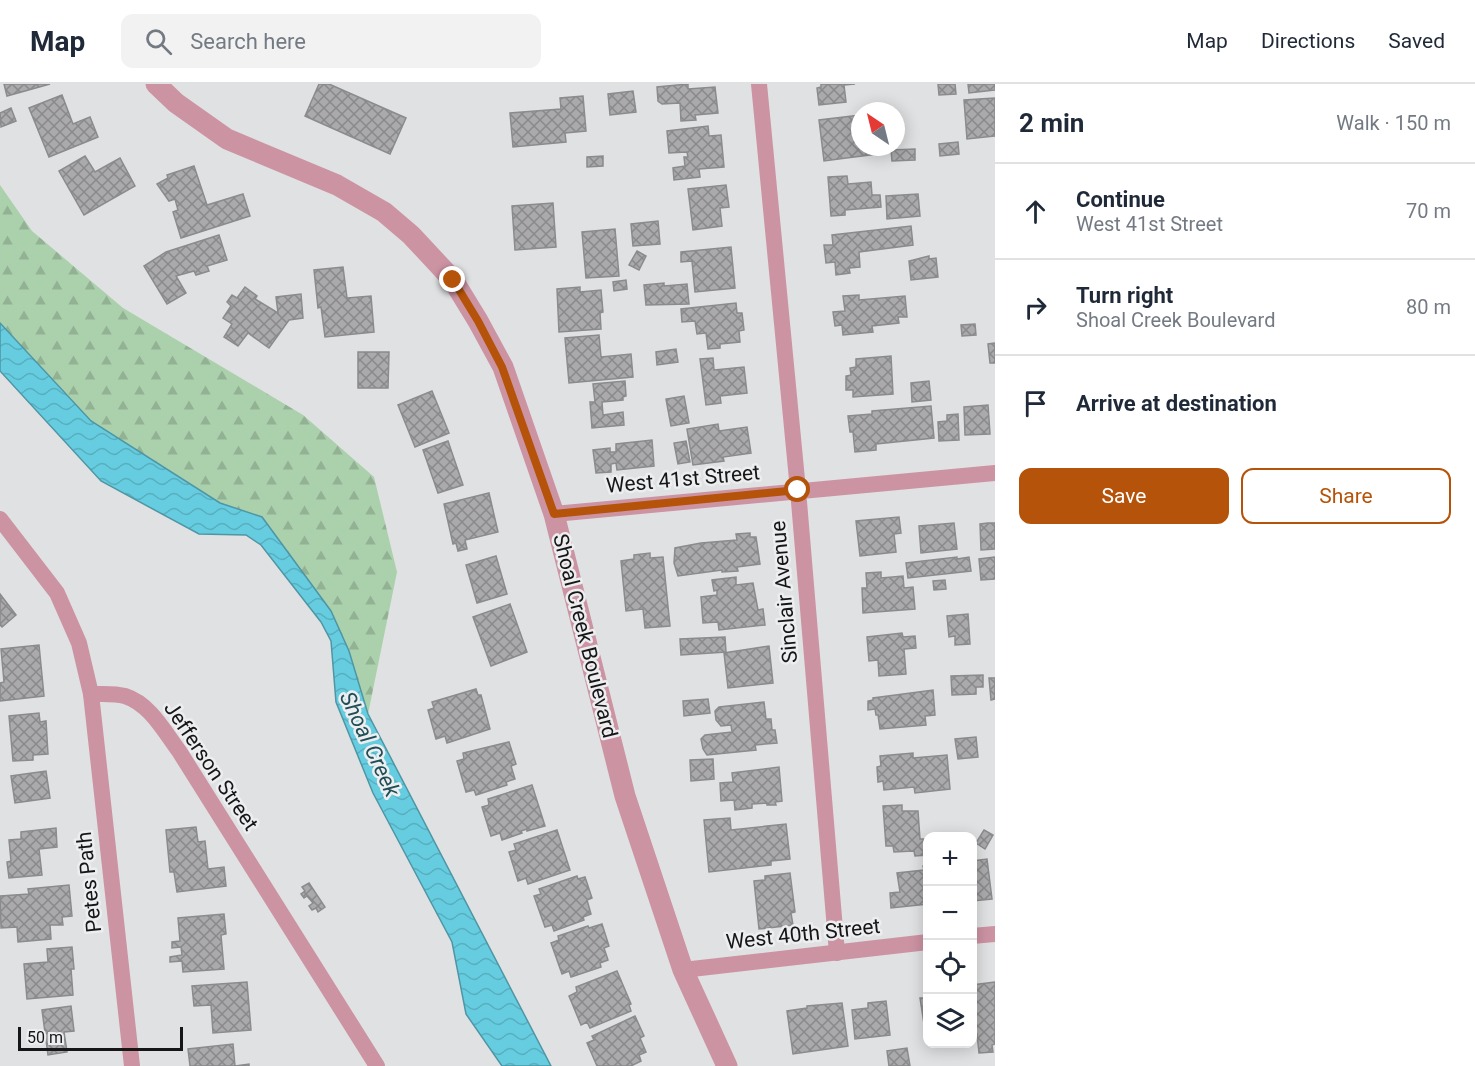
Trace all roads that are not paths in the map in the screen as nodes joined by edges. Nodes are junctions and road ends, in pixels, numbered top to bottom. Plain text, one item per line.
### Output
1 (156, 84) edge
2 (759, 84) edge
3 (995, 473) edge
4 (798, 490) junction
5 (554, 514) junction
6 (0, 519) edge
7 (91, 694) junction
8 (995, 934) edge
9 (977, 936) edge
10 (923, 942) edge
11 (837, 953) junction
12 (683, 970) junction
13 (132, 1066) edge
14 (377, 1066) edge
15 (727, 1066) edge

1 - 5 street, Shoal Creek Boulevard
2 - 4 street, Sinclair Avenue
3 - 4 street, West 41st Street
4 - 5 street, West 41st Street
4 - 11 street, Sinclair Avenue
5 - 12 street, Shoal Creek Boulevard
6 - 7 street
7 - 13 street, Petes Path
7 - 14 street, Jefferson Street
8 - 9 street
10 - 11 street, West 40th Street
11 - 12 street, West 40th Street
12 - 15 street, Shoal Creek Boulevard

